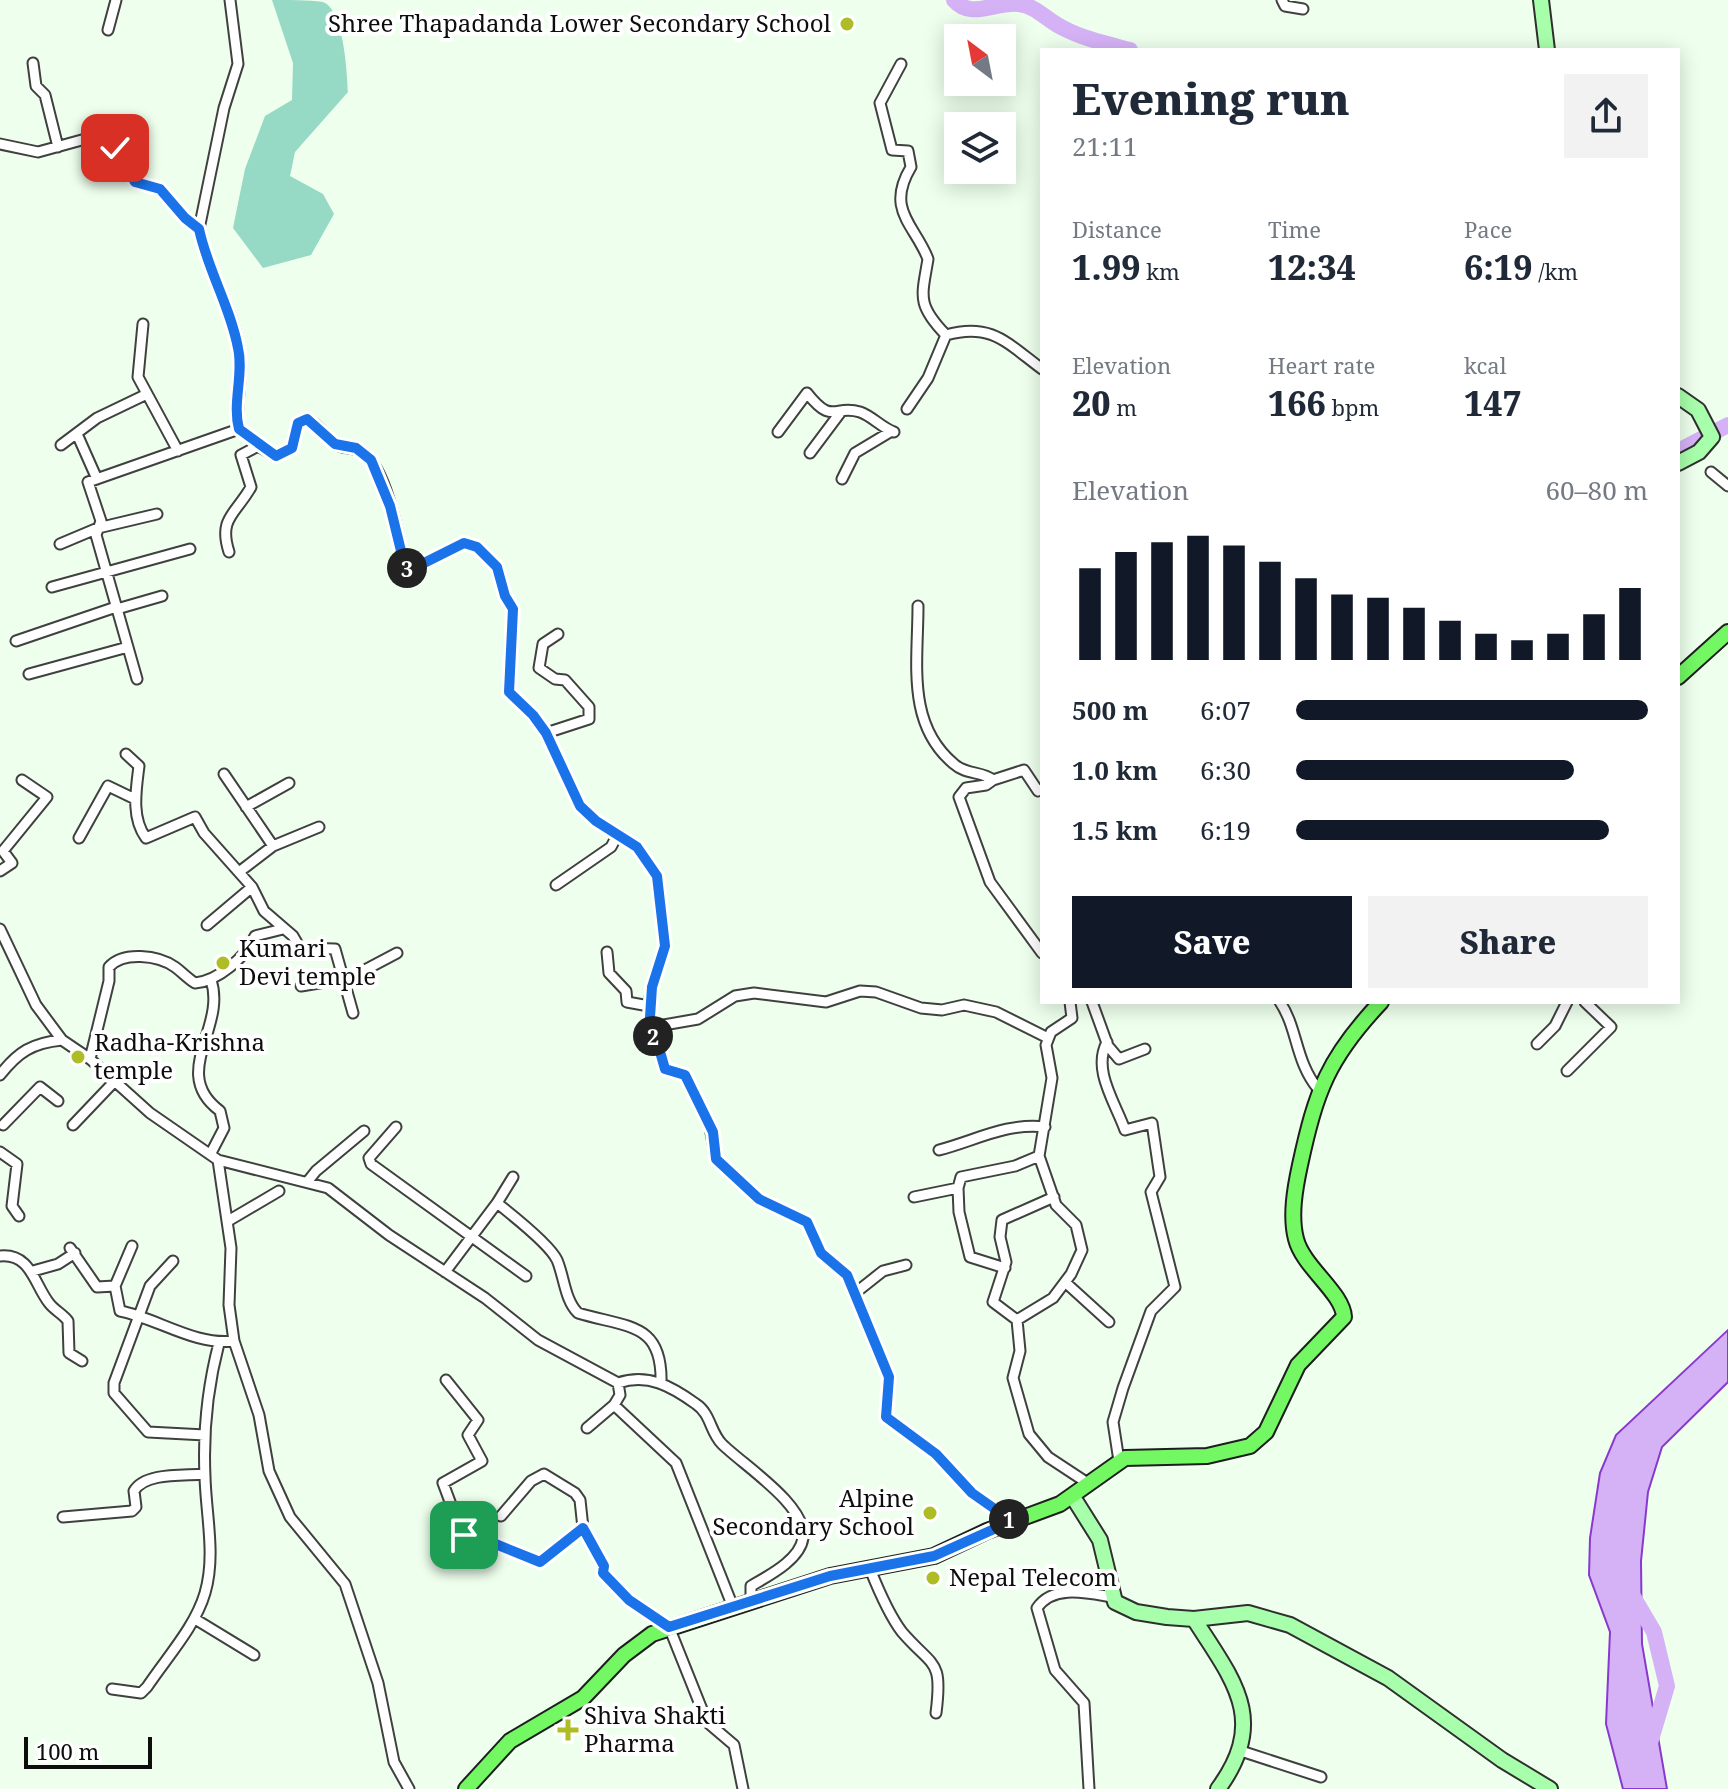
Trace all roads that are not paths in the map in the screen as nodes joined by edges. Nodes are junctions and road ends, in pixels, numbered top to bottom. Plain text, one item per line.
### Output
1 (116, 0) edge
2 (230, 0) edge
3 (1282, 0) edge
4 (1541, 0) edge
5 (1303, 9) dead end
6 (108, 30) dead end
7 (1547, 48) edge
8 (33, 63) dead end
9 (901, 64) dead end
10 (0, 144) edge
11 (58, 147) junction
12 (199, 229) junction
13 (143, 324) dead end
14 (946, 335) junction
15 (1040, 367) edge
16 (147, 394) junction
17 (1680, 397) edge
18 (907, 409) dead end
19 (840, 413) junction
20 (239, 429) junction
21 (778, 432) dead end
22 (77, 434) junction
23 (61, 445) dead end
24 (258, 446) junction
25 (178, 451) junction
26 (810, 453) dead end
27 (1680, 462) edge
28 (1711, 472) dead end
29 (97, 479) junction
30 (842, 479) dead end
31 (1728, 486) edge
32 (157, 514) dead end
33 (98, 528) junction
34 (60, 544) dead end
35 (190, 549) dead end
36 (229, 552) dead end
37 (106, 571) junction
38 (52, 587) dead end
39 (162, 596) dead end
40 (918, 606) dead end
41 (116, 608) junction
42 (1728, 632) edge
43 (558, 634) dead end
44 (16, 641) dead end
45 (128, 647) junction
46 (29, 674) dead end
47 (1680, 675) edge
48 (137, 679) dead end
49 (546, 733) junction
50 (126, 754) dead end
51 (224, 774) dead end
52 (22, 780) dead end
53 (993, 780) junction
54 (289, 783) dead end
55 (1040, 790) edge
56 (135, 799) junction
57 (246, 807) junction
58 (319, 827) dead end
59 (618, 834) junction
60 (79, 838) dead end
61 (273, 846) junction
62 (0, 871) edge
63 (239, 872) junction
64 (556, 885) dead end
65 (252, 887) junction
66 (207, 925) dead end
67 (0, 929) edge
68 (283, 929) junction
69 (1040, 950) edge
70 (607, 952) dead end
71 (397, 953) dead end
72 (211, 980) junction
73 (343, 980) junction
74 (301, 986) dead end
75 (1070, 1004) edge
76 (1093, 1004) edge
77 (1281, 1004) edge
78 (1379, 1004) edge
79 (1566, 1004) edge
80 (1587, 1004) edge
81 (649, 1006) junction
82 (353, 1013) dead end
83 (652, 1027) junction
84 (1048, 1038) junction
85 (62, 1040) junction
86 (1107, 1042) junction
87 (1537, 1044) dead end
88 (1145, 1049) dead end
89 (90, 1059) junction
90 (1567, 1071) dead end
91 (0, 1075) edge
92 (113, 1083) junction
93 (1318, 1089) junction
94 (58, 1101) dead end
95 (1, 1125) edge
96 (73, 1125) dead end
97 (396, 1127) dead end
98 (1045, 1127) junction
99 (364, 1131) dead end
100 (939, 1150) dead end
101 (0, 1152) edge
102 (214, 1156) junction
103 (1039, 1156) junction
104 (513, 1177) dead end
105 (308, 1181) junction
106 (958, 1188) junction
107 (279, 1191) dead end
108 (914, 1197) dead end
109 (1054, 1197) junction
110 (497, 1203) junction
111 (19, 1216) dead end
112 (228, 1221) junction
113 (473, 1235) junction
114 (132, 1246) dead end
115 (0, 1256) edge
116 (173, 1261) dead end
117 (906, 1265) dead end
118 (1005, 1268) junction
119 (33, 1271) junction
120 (445, 1272) junction
121 (526, 1276) dead end
122 (1065, 1282) junction
123 (115, 1286) junction
124 (854, 1294) junction
125 (140, 1313) junction
126 (1017, 1320) junction
127 (1109, 1322) dead end
128 (234, 1341) junction
129 (219, 1343) junction
130 (82, 1361) dead end
131 (446, 1380) dead end
132 (618, 1383) junction
133 (661, 1384) junction
134 (614, 1405) junction
135 (587, 1428) dead end
136 (205, 1435) junction
137 (1119, 1461) junction
138 (204, 1474) junction
139 (1089, 1484) junction
140 (1073, 1497) junction
141 (501, 1516) dead end
142 (63, 1517) dead end
143 (1012, 1521) junction
144 (583, 1528) junction
145 (870, 1569) junction
146 (1112, 1597) junction
147 (751, 1601) junction
148 (733, 1607) junction
149 (195, 1619) junction
150 (1194, 1619) junction
151 (669, 1627) junction
152 (254, 1655) dead end
153 (112, 1689) dead end
154 (936, 1713) dead end
155 (1241, 1751) junction
156 (1321, 1777) dead end
157 (409, 1789) edge
158 (466, 1789) edge
159 (743, 1789) edge
160 (1089, 1789) edge
161 (1218, 1789) edge
162 (1550, 1789) edge

1 - 6 street
2 - 12 street
3 - 5 street
4 - 7 street
8 - 11 street
9 - 14 street
10 - 11 street
11 - 12 street
12 - 20 street
13 - 16 street
14 - 15 street
14 - 18 street
16 - 22 street
16 - 25 street
17 - 27 street
19 - 21 street
19 - 26 street
19 - 30 street
20 - 24 street
20 - 25 street
22 - 23 street
22 - 29 street
24 - 36 street
24 - 49 street
25 - 29 street
28 - 31 street
29 - 33 street
32 - 33 street
33 - 34 street
33 - 37 street
35 - 37 street
37 - 38 street
37 - 41 street
39 - 41 street
40 - 53 street
41 - 44 street
41 - 45 street
42 - 47 main road
43 - 49 street
45 - 46 street
45 - 48 street
49 - 59 street
50 - 56 street
51 - 57 street
52 - 62 street
53 - 55 street
53 - 69 street
54 - 57 street
56 - 60 street
56 - 63 street
57 - 61 street
58 - 61 street
59 - 64 street
59 - 81 street
61 - 63 street
63 - 65 street
65 - 66 street
65 - 68 street
67 - 85 street
68 - 72 street
68 - 73 street
70 - 81 street
71 - 73 street
72 - 89 street
72 - 102 street
73 - 74 street
73 - 82 street
75 - 84 street
76 - 86 street
77 - 93 street
78 - 93 main road
79 - 87 street
80 - 90 street
81 - 83 street
83 - 84 street
83 - 124 street
84 - 98 street
85 - 89 street
85 - 91 street
86 - 88 street
86 - 137 street
89 - 92 street
92 - 96 street
92 - 102 street
93 - 137 main road
94 - 95 street
97 - 113 street
98 - 100 street
98 - 103 street
99 - 105 street
101 - 111 street
102 - 105 street
102 - 112 street
103 - 106 street
103 - 109 street
104 - 110 street
105 - 120 street
106 - 108 street
106 - 118 street
107 - 112 street
109 - 118 street
109 - 122 street
110 - 113 street
110 - 133 street
112 - 128 street
113 - 120 street
113 - 121 street
114 - 123 street
115 - 119 street
116 - 125 street
117 - 124 street
118 - 126 street
119 - 123 street
119 - 130 street
120 - 132 street
122 - 126 street
122 - 127 street
123 - 125 street
124 - 143 street
125 - 129 street
125 - 136 street
126 - 139 street
128 - 129 street
128 - 157 street
129 - 136 street
131 - 144 street
132 - 133 street
132 - 134 street
133 - 147 street
134 - 135 street
134 - 148 street
136 - 138 street
137 - 139 main road
138 - 142 street
138 - 149 street
139 - 140 main road
140 - 143 main road
140 - 146 street
141 - 144 street
143 - 145 main road
144 - 151 street
145 - 147 main road
145 - 154 street
146 - 150 street
146 - 160 street
147 - 148 main road
148 - 151 main road
149 - 152 street
149 - 153 street
150 - 155 street
150 - 162 street
151 - 158 main road
151 - 159 street
155 - 156 street
155 - 161 street

